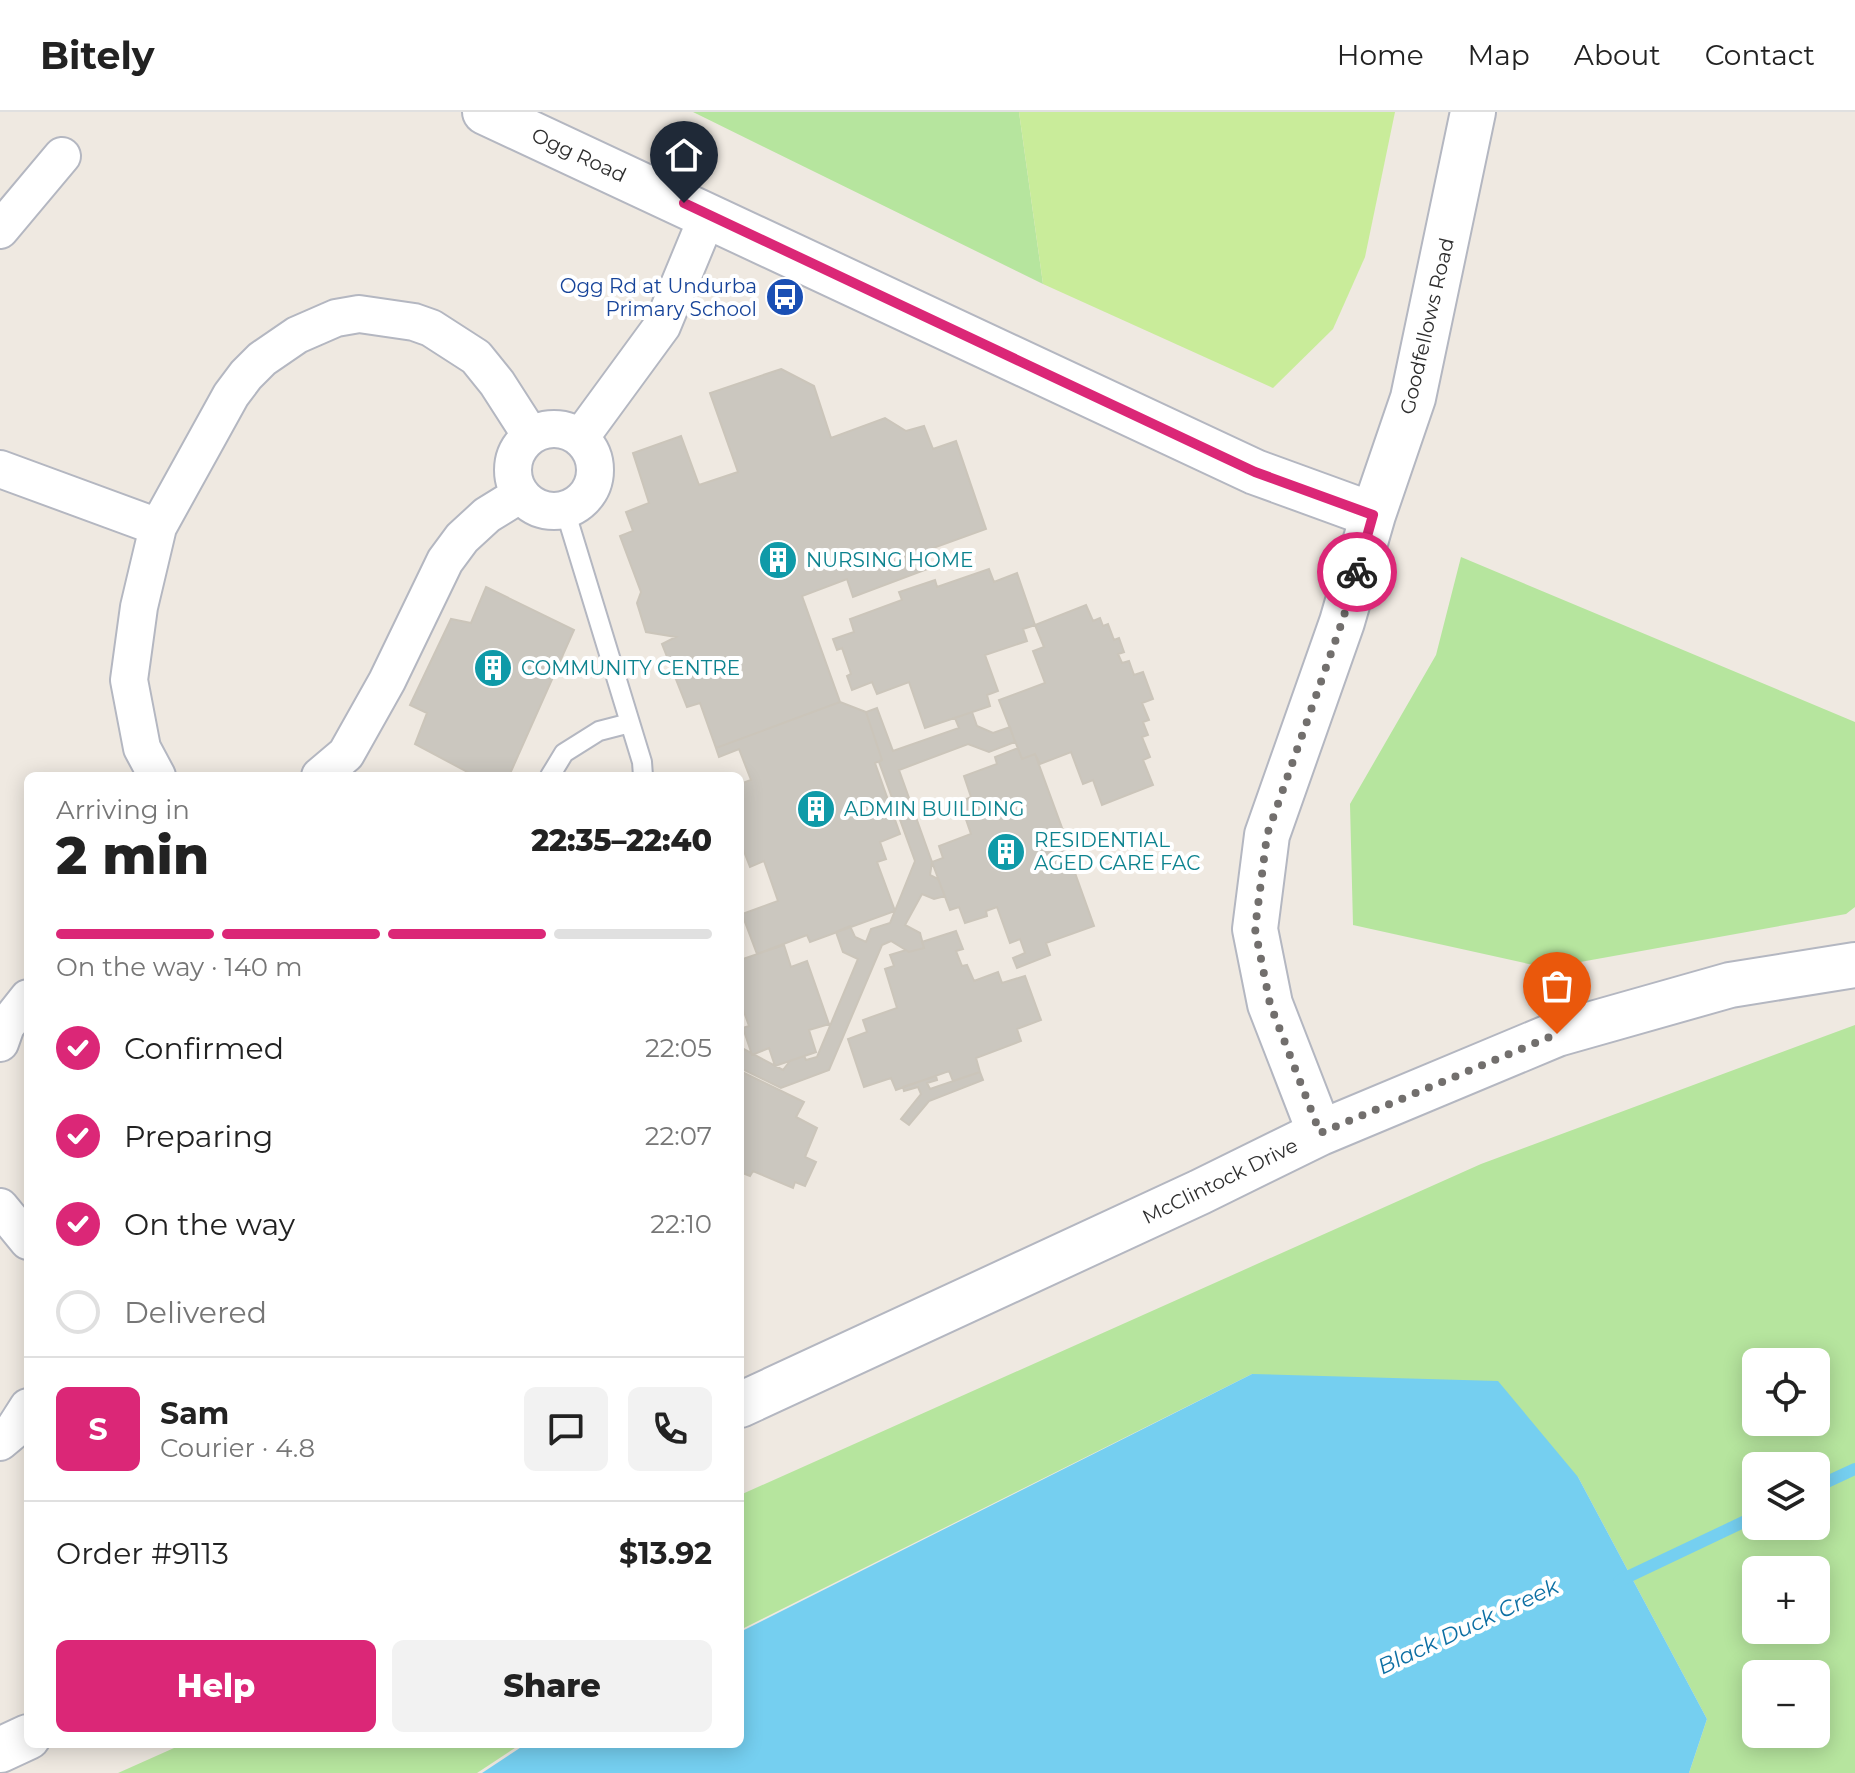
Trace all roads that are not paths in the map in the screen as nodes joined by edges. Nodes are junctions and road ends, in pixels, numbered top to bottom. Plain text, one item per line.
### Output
1 (485, 112) edge
2 (1473, 112) edge
3 (62, 156) dead end
4 (708, 215) junction
5 (0, 230) edge
6 (531, 436) junction
7 (580, 438) junction
8 (0, 469) edge
9 (521, 494) junction
10 (565, 510) junction
11 (1373, 515) junction
12 (158, 527) junction
13 (630, 723) junction
14 (155, 772) edge
15 (325, 772) edge
16 (552, 772) edge
17 (643, 772) edge
18 (1855, 965) edge
19 (24, 1003) edge
20 (0, 1043) edge
21 (1320, 1133) junction
22 (0, 1207) edge
23 (24, 1236) edge
24 (744, 1403) edge
25 (24, 1413) edge
26 (0, 1442) edge
27 (24, 1739) edge
28 (0, 1750) edge

1 - 4 street, Ogg Road
2 - 11 street, Goodfellows Road
3 - 5 street
4 - 7 street
4 - 11 street, Ogg Road
6 - 7 street
6 - 9 street
6 - 12 street
7 - 10 street
8 - 12 street
9 - 10 street
9 - 15 street
10 - 13 lane
11 - 21 street, Goodfellows Road
12 - 14 street
13 - 16 lane
13 - 17 lane
18 - 21 street, McClintock Drive
19 - 20 street
21 - 24 street, McClintock Drive
22 - 23 street
25 - 26 street
27 - 28 street

